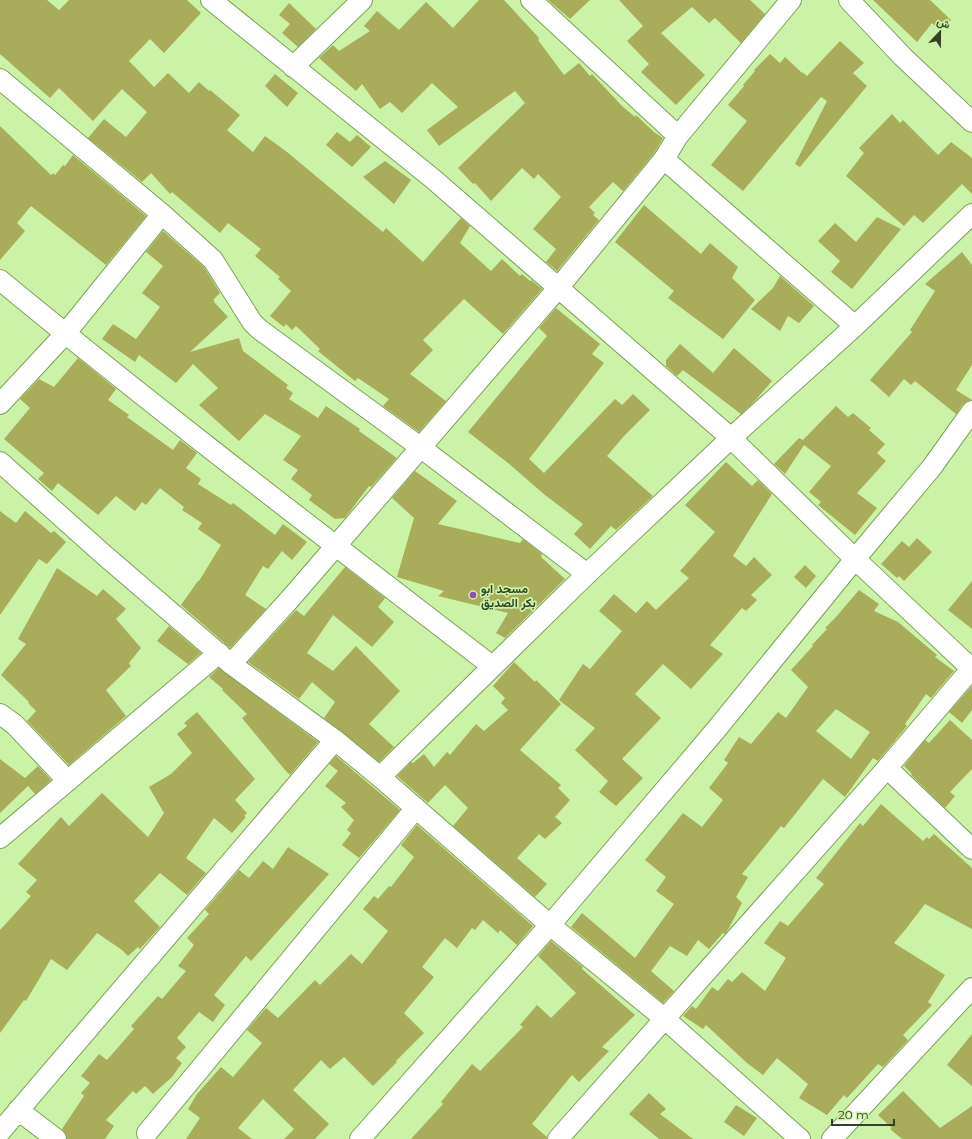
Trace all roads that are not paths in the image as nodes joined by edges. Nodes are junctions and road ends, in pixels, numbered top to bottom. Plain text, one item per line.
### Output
1 (212, 0) edge
2 (362, 0) edge
3 (531, 0) edge
4 (791, 0) edge
5 (850, 0) edge
6 (293, 66) junction
7 (0, 79) edge
8 (972, 122) edge
9 (678, 136) junction
10 (664, 159) junction
11 (162, 214) junction
12 (972, 214) edge
13 (0, 280) edge
14 (559, 287) junction
15 (855, 326) junction
16 (65, 334) junction
17 (0, 404) edge
18 (972, 411) edge
19 (731, 438) junction
20 (420, 447) junction
21 (0, 464) edge
22 (336, 545) junction
23 (855, 559) junction
24 (587, 574) junction
25 (225, 659) junction
26 (492, 666) junction
27 (972, 669) edge
28 (0, 714) edge
29 (335, 740) junction
30 (887, 768) junction
31 (380, 777) junction
32 (68, 781) junction
33 (416, 808) junction
34 (0, 838) edge
35 (972, 849) edge
36 (550, 925) junction
37 (972, 988) edge
38 (664, 1019) junction
39 (18, 1110) junction
40 (0, 1132) edge
41 (147, 1133) dead end
42 (365, 1137) edge
43 (56, 1139) edge
44 (558, 1139) edge
45 (800, 1139) edge
46 (832, 1139) edge

1 - 6 street
2 - 6 street
3 - 9 street
4 - 9 street
5 - 8 street
6 - 14 street
7 - 11 street
9 - 10 street
10 - 14 street
10 - 15 street
11 - 16 street
11 - 20 street
12 - 15 street
13 - 16 street
14 - 19 street
14 - 20 street
15 - 19 street
16 - 17 street
16 - 22 street
18 - 23 street
19 - 23 street
19 - 24 street
20 - 22 street
20 - 24 street
21 - 25 street
22 - 25 street
22 - 26 street
23 - 27 street
23 - 36 street
24 - 26 street
25 - 29 street
25 - 32 street
26 - 31 street
27 - 30 street
28 - 32 street
29 - 31 street
29 - 39 street
30 - 35 street
30 - 38 street
31 - 33 street
32 - 34 street
33 - 36 street
33 - 41 street
36 - 38 street
36 - 42 street
37 - 46 street
38 - 44 street
38 - 45 street
39 - 40 street
39 - 43 street

